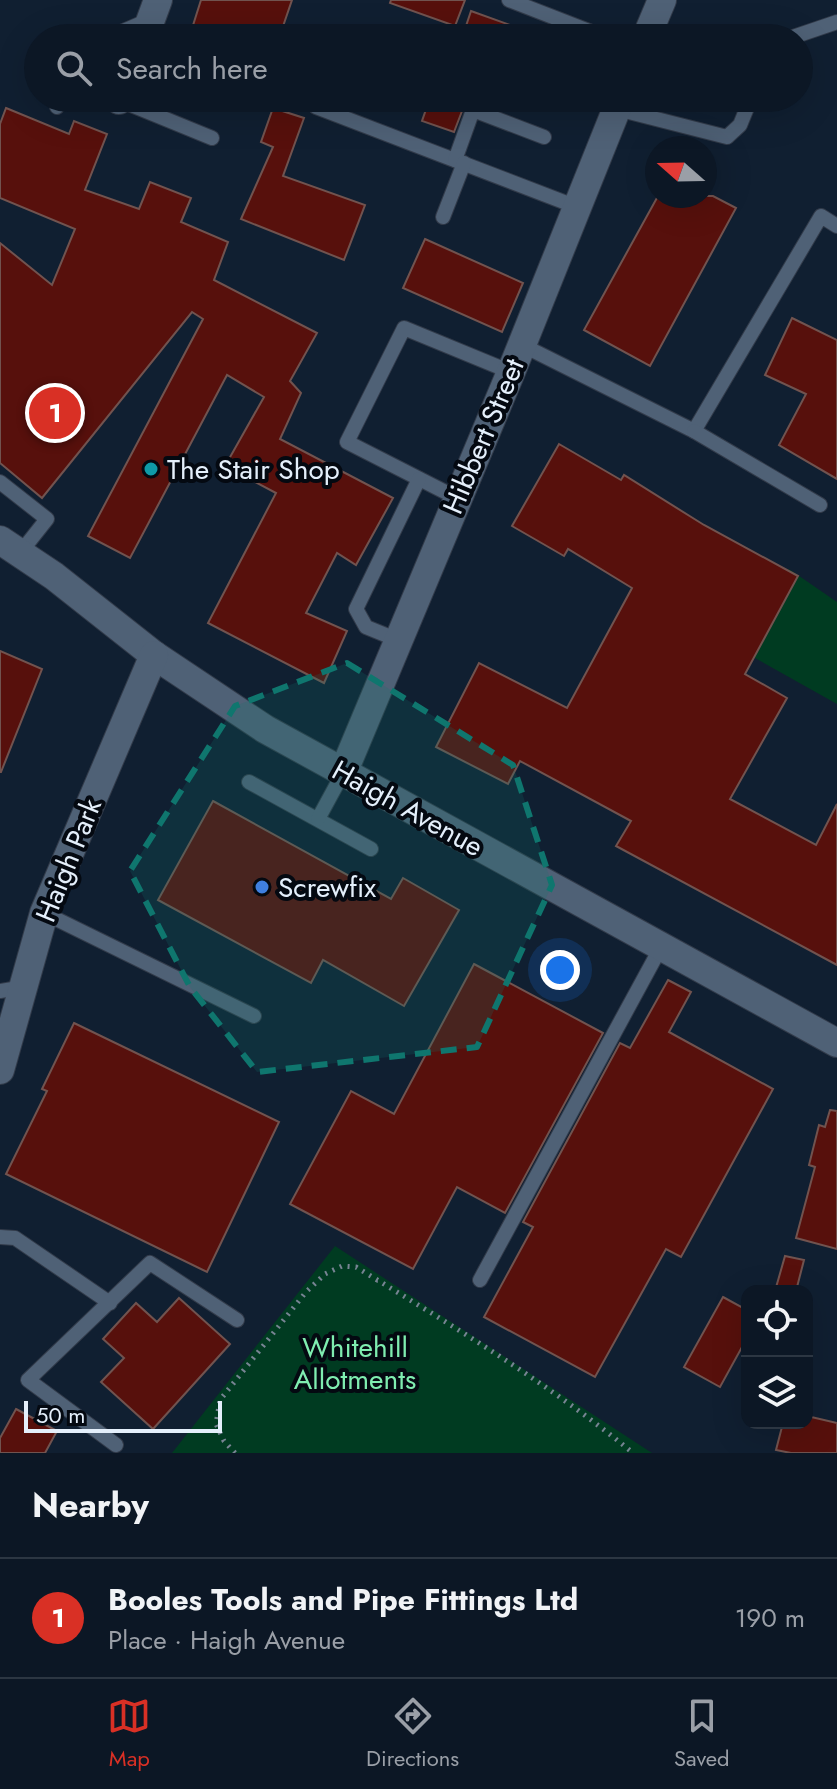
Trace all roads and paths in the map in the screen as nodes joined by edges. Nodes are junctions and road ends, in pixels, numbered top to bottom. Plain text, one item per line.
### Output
1 (509, 0) edge
2 (662, 0) edge
3 (837, 22) edge
4 (571, 24) edge
5 (652, 24) edge
6 (813, 30) edge
7 (151, 112) edge
8 (329, 112) edge
9 (472, 112) edge
10 (478, 112) edge
11 (615, 112) edge
12 (648, 112) edge
13 (745, 112) edge
14 (544, 137) dead end
15 (212, 138) dead end
16 (459, 162) junction
17 (577, 207) junction
18 (443, 217) dead end
19 (837, 226) edge
20 (522, 345) junction
21 (511, 372) junction
22 (694, 431) junction
23 (419, 479) junction
24 (0, 482) edge
25 (457, 498) junction
26 (820, 505) dead end
27 (10, 546) edge
28 (398, 640) junction
29 (154, 655) junction
30 (343, 773) junction
31 (249, 782) dead end
32 (318, 819) junction
33 (371, 849) dead end
34 (44, 913) junction
35 (661, 947) junction
36 (12, 989) edge
37 (254, 1016) dead end
38 (837, 1043) edge
39 (0, 1070) edge
40 (0, 1237) edge
41 (480, 1280) dead end
42 (110, 1303) junction
43 (237, 1320) dead end
44 (116, 1445) dead end
45 (235, 1453) edge
46 (633, 1453) edge

1 - 4 lane
2 - 5 street
3 - 6 lane
7 - 15 lane
8 - 16 lane
9 - 16 lane
10 - 14 lane
11 - 17 street, Hibbert Street
12 - 13 lane
16 - 17 lane
16 - 18 lane
17 - 20 street, Hibbert Street
19 - 22 lane
20 - 21 street, Hibbert Street
20 - 22 lane
21 - 23 lane
21 - 25 street, Hibbert Street
22 - 26 lane
23 - 25 lane
23 - 28 lane
24 - 27 lane
25 - 28 street, Hibbert Street
27 - 29 street, Haigh Avenue
28 - 30 street, Hibbert Street
29 - 30 street, Haigh Avenue
29 - 34 street, Haigh Park
30 - 32 lane
30 - 35 street, Haigh Avenue
31 - 32 lane
32 - 33 lane
34 - 36 street, Haigh Park
34 - 37 lane
35 - 38 street, Haigh Avenue
35 - 41 lane
36 - 39 street, Haigh Park
40 - 42 lane
42 - 43 lane
42 - 44 lane
45 - 46 path

